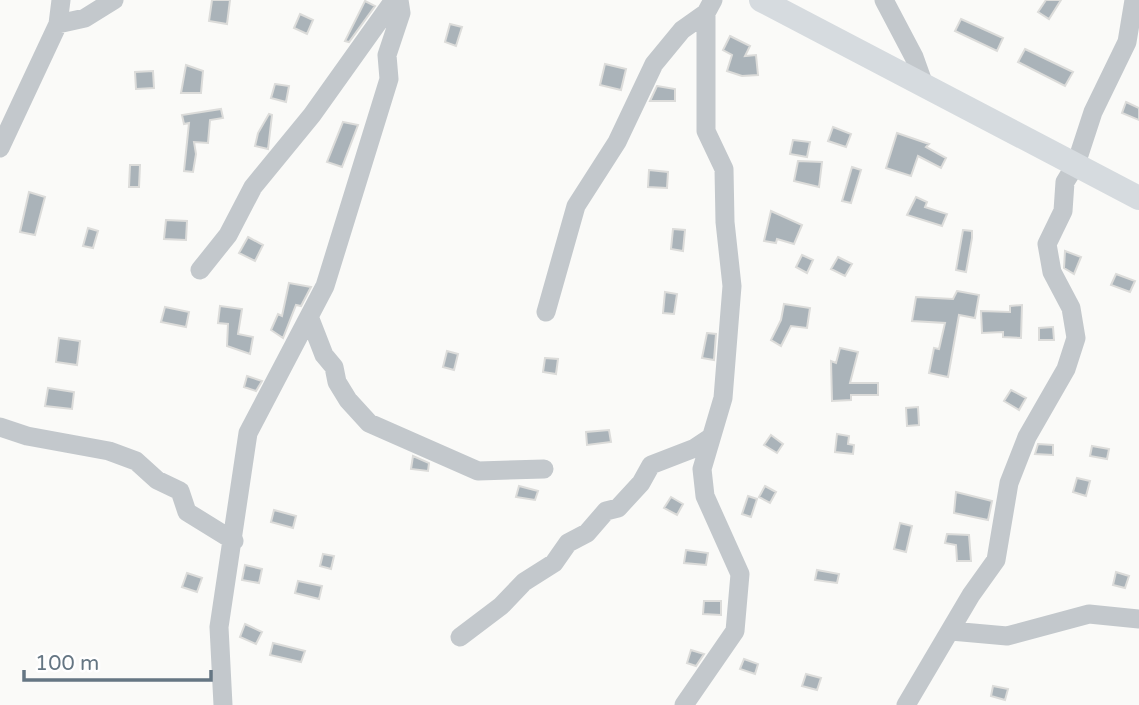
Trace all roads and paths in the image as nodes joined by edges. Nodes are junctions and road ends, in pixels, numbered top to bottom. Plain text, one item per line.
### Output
1 (61, 0) edge
2 (114, 0) edge
3 (397, 0) edge
4 (761, 0) edge
5 (884, 0) edge
6 (1134, 0) edge
7 (710, 6) edge
8 (58, 24) junction
9 (924, 85) junction
10 (0, 148) edge
11 (1076, 164) junction
12 (1139, 198) edge
13 (200, 270) dead end
14 (546, 312) dead end
15 (310, 319) junction
16 (0, 427) edge
17 (710, 438) junction
18 (544, 469) dead end
19 (234, 541) junction
20 (1139, 619) edge
21 (951, 631) junction
22 (460, 637) dead end
23 (223, 705) edge
24 (684, 705) edge
25 (906, 705) edge

1 - 8 street
2 - 8 street
3 - 13 street
3 - 15 street
4 - 9 main road
5 - 9 street
6 - 11 street
7 - 14 street
7 - 17 street
8 - 10 street
9 - 11 main road
11 - 12 main road
11 - 21 street
15 - 18 street
15 - 19 street
16 - 19 street
17 - 22 street
17 - 24 street
19 - 23 street
20 - 21 street
21 - 25 street

